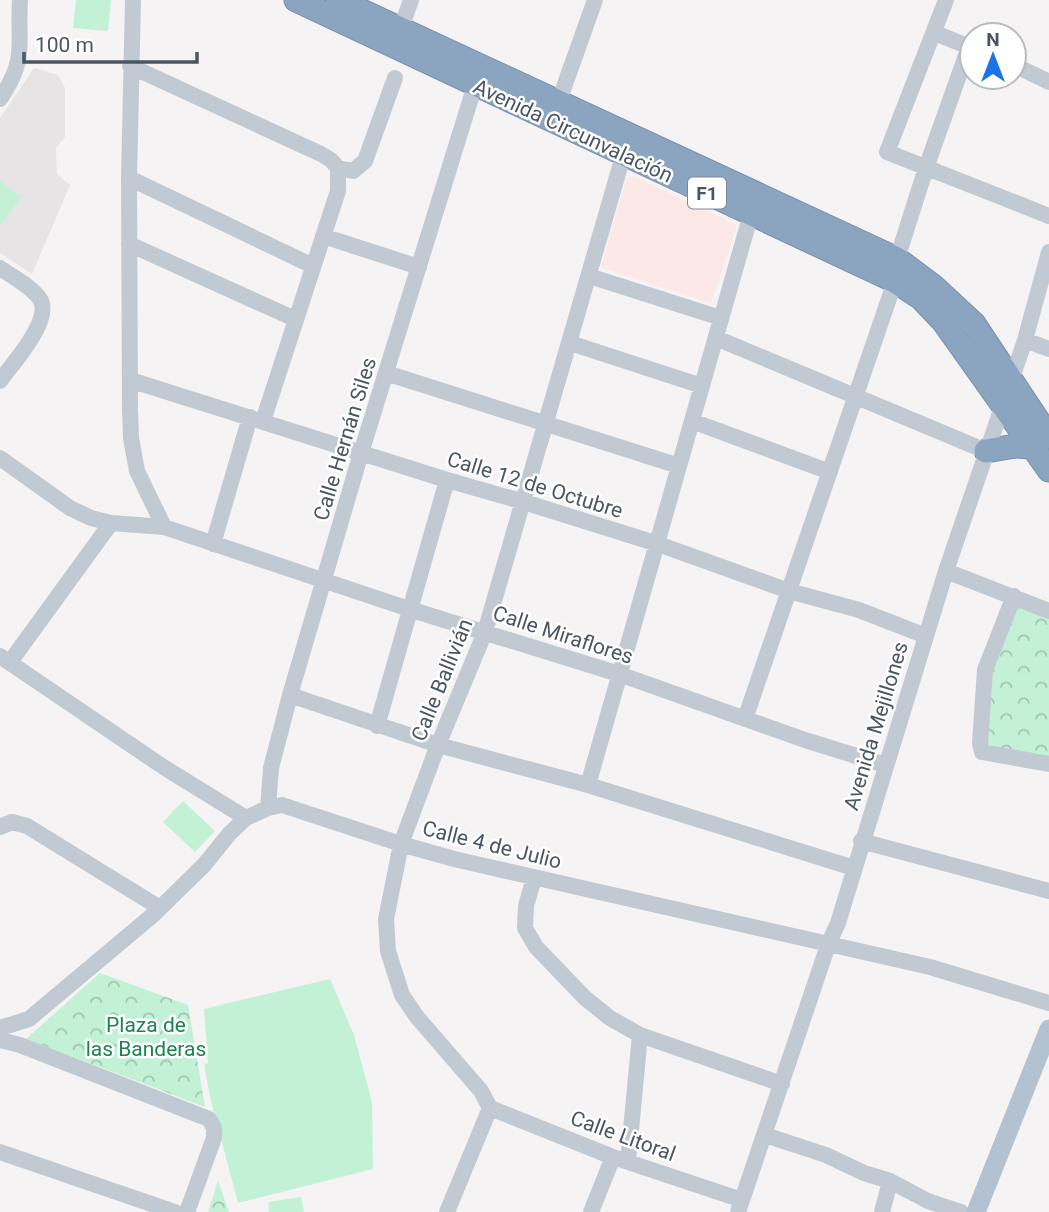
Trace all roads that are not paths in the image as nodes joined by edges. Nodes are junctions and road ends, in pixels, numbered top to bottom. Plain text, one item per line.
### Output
1 (20, 0) edge
2 (133, 0) edge
3 (296, 0) edge
4 (338, 0) edge
5 (411, 0) edge
6 (595, 0) edge
7 (946, 0) edge
8 (400, 30) junction
9 (935, 33) junction
10 (958, 42) edge
11 (130, 66) junction
12 (1028, 72) edge
13 (396, 78) dead end
14 (958, 82) edge
15 (1049, 82) edge
16 (475, 85) junction
17 (3, 88) edge
18 (559, 101) junction
19 (627, 144) junction
20 (338, 169) junction
21 (926, 169) junction
22 (129, 178) junction
23 (751, 215) junction
24 (1049, 216) edge
25 (323, 236) junction
26 (129, 244) junction
27 (1049, 252) edge
28 (313, 266) junction
29 (419, 267) junction
30 (0, 268) edge
31 (896, 270) junction
32 (589, 276) junction
33 (721, 318) junction
34 (295, 319) junction
35 (716, 338) junction
36 (1025, 340) junction
37 (570, 343) junction
38 (1049, 349) edge
39 (386, 373) junction
40 (130, 380) junction
41 (1012, 380) junction
42 (0, 381) edge
43 (702, 386) junction
44 (855, 397) junction
45 (1003, 403) junction
46 (257, 419) junction
47 (692, 421) junction
48 (547, 425) junction
49 (1041, 442) edge
50 (986, 451) junction
51 (360, 453) junction
52 (0, 458) edge
53 (679, 466) junction
54 (1049, 470) edge
55 (830, 472) junction
56 (447, 480) junction
57 (524, 502) junction
58 (111, 523) junction
59 (156, 526) junction
60 (213, 544) junction
61 (658, 544) junction
62 (946, 571) junction
63 (325, 580) junction
64 (789, 591) junction
65 (1014, 596) junction
66 (409, 608) junction
67 (1049, 611) edge
68 (485, 632) junction
69 (926, 636) junction
70 (5, 659) edge
71 (620, 674) junction
72 (290, 695) junction
73 (745, 719) junction
74 (377, 726) junction
75 (438, 745) junction
76 (1049, 764) edge
77 (885, 765) junction
78 (588, 785) junction
79 (268, 808) junction
80 (246, 818) junction
81 (0, 827) edge
82 (862, 841) junction
83 (401, 844) junction
84 (854, 868) junction
85 (534, 878) junction
86 (1049, 891) edge
87 (160, 908) junction
88 (828, 945) junction
89 (1049, 1003) edge
90 (0, 1028) edge
91 (1049, 1029) edge
92 (640, 1035) junction
93 (0, 1040) edge
94 (782, 1084) junction
95 (490, 1108) junction
96 (765, 1135) junction
97 (0, 1152) edge
98 (621, 1159) junction
99 (890, 1181) junction
100 (740, 1206) edge
101 (175, 1212) edge
102 (187, 1212) edge
103 (447, 1212) edge
104 (591, 1212) edge
105 (883, 1212) edge
106 (961, 1212) edge
107 (976, 1212) edge

1 - 17 street
2 - 11 street
3 - 16 highway, Avenida Circunvalación / F1
4 - 8 highway, Avenida Circunvalación / F1
5 - 8 street
6 - 18 street
7 - 9 street
8 - 18 highway, Avenida Circunvalación / F1
9 - 10 street
9 - 21 street
11 - 20 street
11 - 22 street
12 - 15 street
13 - 20 street
14 - 21 street
16 - 19 highway, Avenida Circunvalación / F1
16 - 29 street, Calle Hernán Siles
18 - 19 highway, Avenida Circunvalación / F1
19 - 23 highway, Avenida Circunvalación / F1
19 - 31 highway, Avenida Circunvalación / F1
19 - 32 street, Calle Ballivián
20 - 25 street
21 - 24 street
21 - 31 street
22 - 26 street
22 - 28 street
23 - 31 highway, Avenida Circunvalación / F1
23 - 33 street
25 - 28 street
25 - 29 street
26 - 34 street
26 - 40 street
27 - 36 street, Avenida Mejillones
28 - 34 street
29 - 39 street, Calle Hernán Siles
30 - 42 street
31 - 41 highway, Avenida Circunvalación / F1
31 - 44 street
31 - 45 highway, Avenida Circunvalación / F1
32 - 33 street
32 - 37 street, Calle Ballivián
33 - 35 street
34 - 46 street
35 - 43 street
35 - 44 street
36 - 38 street
36 - 41 street, Avenida Mejillones
37 - 43 street
37 - 48 street, Calle Ballivián
39 - 48 street
39 - 51 street, Calle Hernán Siles
40 - 46 street, Calle 12 de Octubre
40 - 59 street
41 - 45 street, Avenida Mejillones
41 - 49 highway, Avenida Circunvalación / F1
43 - 47 street
44 - 50 street
44 - 55 street
45 - 49 highway, Avenida Circunvalación / F1
45 - 50 street, Avenida Mejillones
46 - 51 street, Calle 12 de Octubre
46 - 60 street
47 - 53 street
47 - 55 street
48 - 53 street
48 - 57 street, Calle Ballivián
49 - 50 highway
49 - 54 highway, Avenida Circunvalación / F1
50 - 62 street, Avenida Mejillones
51 - 56 street, Calle 12 de Octubre
51 - 63 street, Calle Hernán Siles
52 - 58 street, Calle Miraflores
53 - 61 street
55 - 64 street
56 - 57 street, Calle 12 de Octubre
56 - 66 street
57 - 61 street, Calle 12 de Octubre
57 - 68 street, Calle Ballivián
58 - 59 street, Calle Miraflores
58 - 70 street
59 - 60 street, Calle Miraflores
60 - 63 street, Calle Miraflores
61 - 64 street, Calle 12 de Octubre
61 - 71 street
62 - 65 street
62 - 69 street, Avenida Mejillones
63 - 66 street, Calle Miraflores
63 - 72 street, Calle Hernán Siles
64 - 69 street, Calle 12 de Octubre
64 - 73 street
65 - 67 street
65 - 76 street
66 - 68 street, Calle Miraflores
66 - 74 street
68 - 71 street, Calle Miraflores
68 - 75 street, Calle Ballivián
69 - 77 street, Avenida Mejillones
70 - 80 street
71 - 73 street, Calle Miraflores
71 - 78 street
72 - 74 street
72 - 79 street, Calle Hernán Siles
73 - 77 street, Calle Miraflores
74 - 75 street
75 - 78 street
75 - 83 street, Calle Ballivián
77 - 82 street, Avenida Mejillones
78 - 84 street
79 - 80 street
79 - 83 street, Calle 4 de Julio
80 - 87 street
81 - 87 street
82 - 84 street, Avenida Mejillones
82 - 86 street
83 - 85 street, Calle 4 de Julio
83 - 95 street, Calle Ballivián
84 - 88 street, Avenida Mejillones
85 - 88 street, Calle 4 de Julio
85 - 92 street
87 - 90 street
88 - 89 street, Calle 4 de Julio
88 - 94 street, Avenida Mejillones
91 - 107 main road
92 - 94 street
92 - 98 street
93 - 102 street
94 - 96 street, Avenida Mejillones
95 - 98 street, Calle Litoral
95 - 103 street
96 - 99 street
96 - 100 street, Avenida Mejillones
97 - 101 street
98 - 100 street, Calle Litoral
98 - 104 street
99 - 105 street
99 - 106 street

